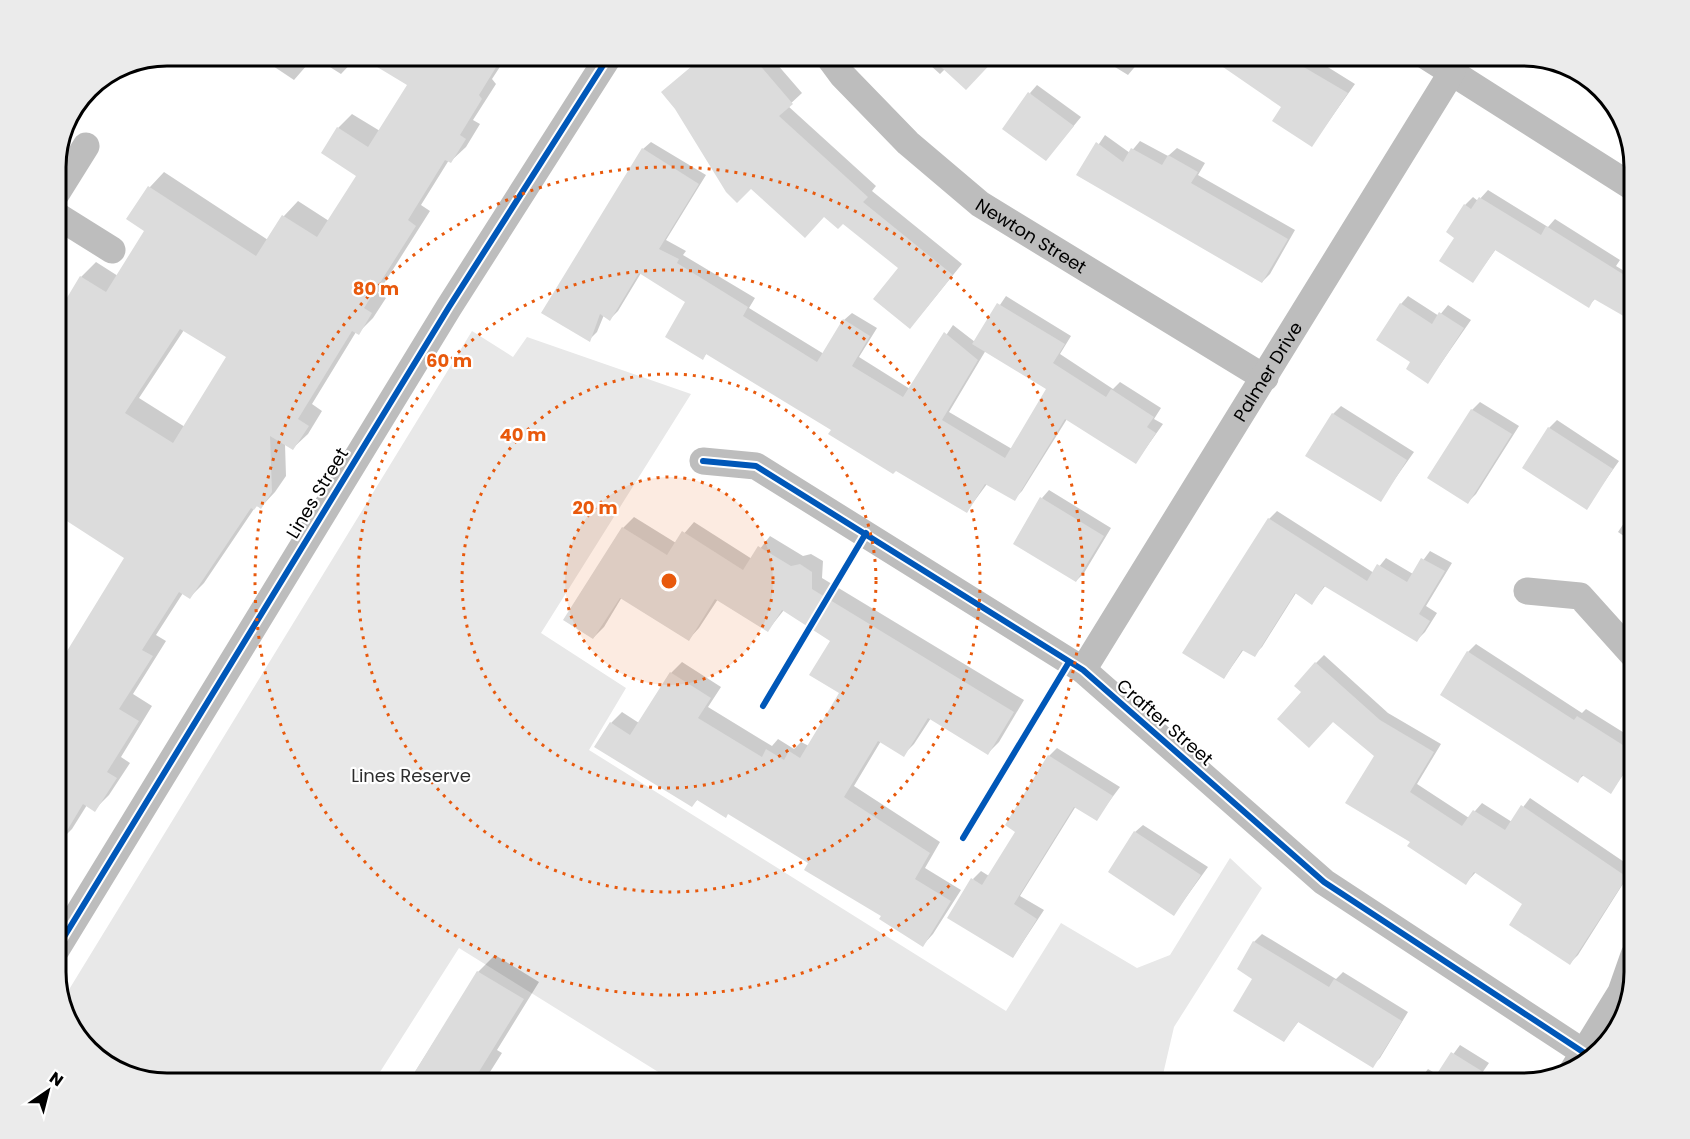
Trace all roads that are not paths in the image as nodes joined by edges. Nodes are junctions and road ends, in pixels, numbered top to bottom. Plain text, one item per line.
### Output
1 (603, 66) edge
2 (835, 66) edge
3 (1442, 66) edge
4 (1452, 72) junction
5 (86, 146) dead end
6 (66, 178) edge
7 (1624, 181) edge
8 (66, 221) edge
9 (112, 250) dead end
10 (1265, 378) junction
11 (702, 461) dead end
12 (1527, 591) dead end
13 (1624, 644) edge
14 (1083, 670) junction
15 (66, 934) edge
16 (1622, 992) edge
17 (1583, 1054) edge
18 (1575, 1059) edge

1 - 15 street, Lines Street
2 - 10 street, Newton Street
3 - 4 street
4 - 7 street
4 - 10 street, Palmer Drive
5 - 6 street
8 - 9 street
10 - 14 street, Palmer Drive
11 - 14 street, Crafter Street
12 - 13 street
14 - 18 street, Crafter Street
16 - 17 street

